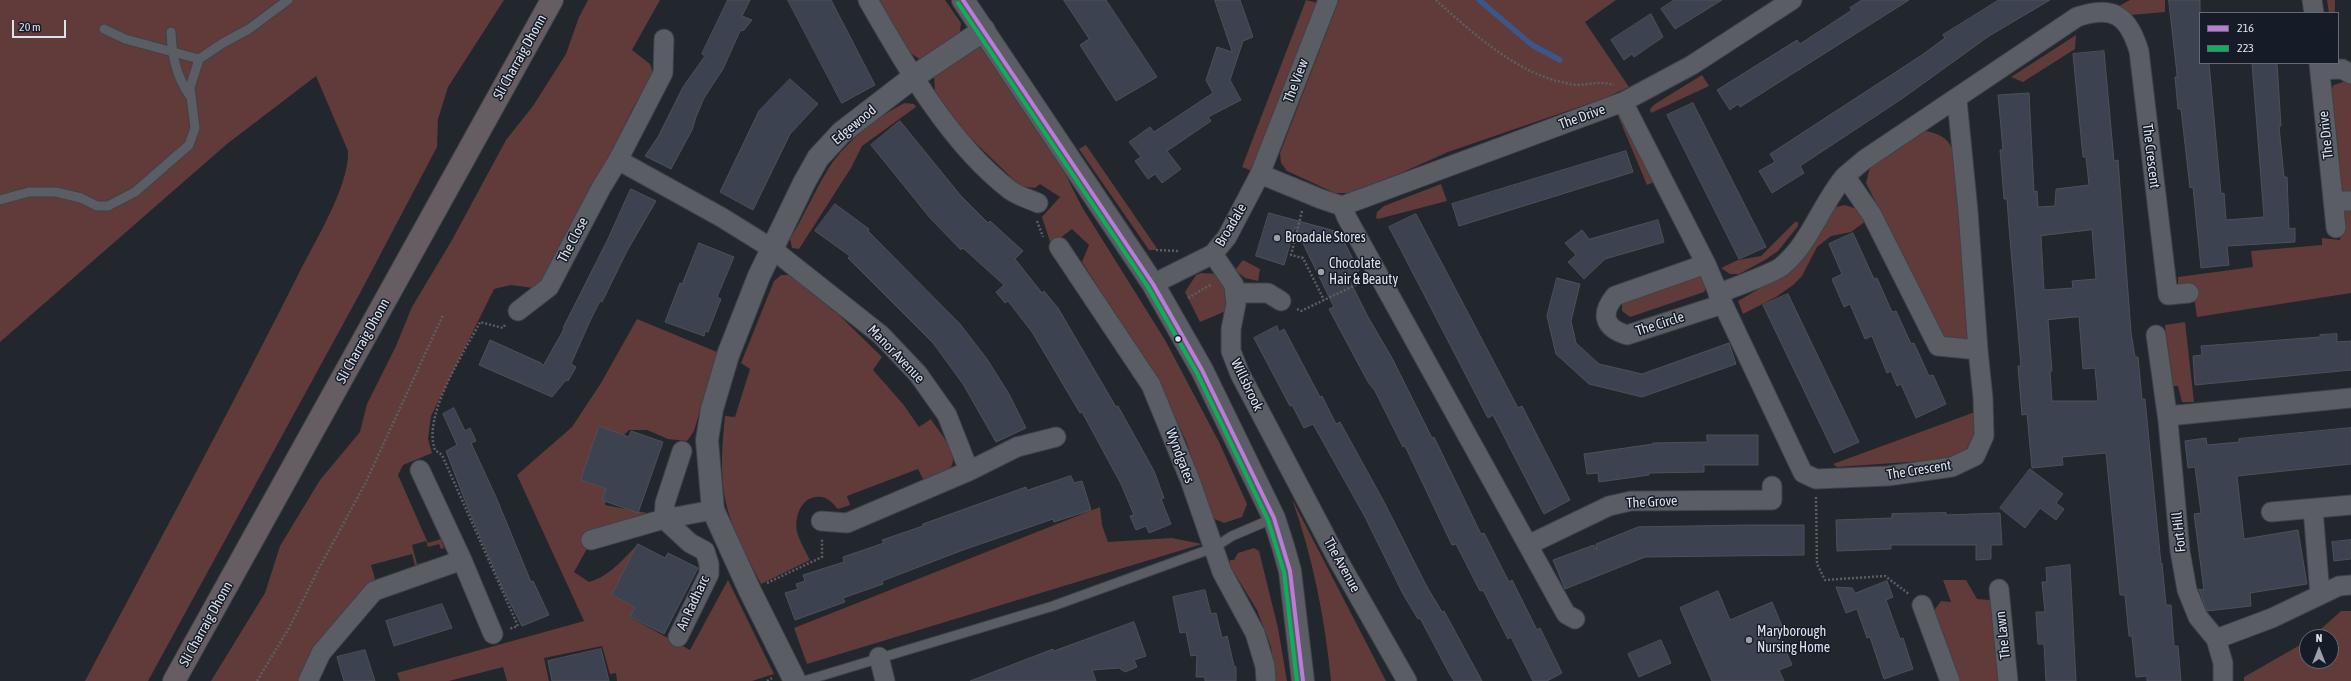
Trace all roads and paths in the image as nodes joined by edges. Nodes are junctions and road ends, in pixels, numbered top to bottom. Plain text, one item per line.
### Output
1 (288, 0) edge
2 (552, 0) edge
3 (868, 0) edge
4 (963, 0) edge
5 (1436, 0) edge
6 (1792, 0) edge
7 (2312, 0) edge
8 (1322, 2) edge
9 (2109, 5) edge
10 (2314, 12) edge
11 (104, 29) dead end
12 (984, 30) junction
13 (171, 32) dead end
14 (664, 39) dead end
15 (172, 50) junction
16 (199, 59) junction
17 (2320, 66) edge
18 (2351, 74) edge
19 (915, 76) junction
20 (191, 98) junction
21 (1957, 100) junction
22 (1623, 102) junction
23 (618, 160) junction
24 (1263, 165) junction
25 (1845, 176) junction
26 (1307, 193) junction
27 (0, 200) edge
28 (2342, 201) edge
29 (1038, 203) joint
30 (1349, 203) junction
31 (2336, 228) dead end
32 (1059, 247) joint
33 (772, 248) junction
34 (1217, 260) junction
35 (1706, 264) junction
36 (1378, 274) junction
37 (1153, 284) junction
38 (1235, 293) junction
39 (2188, 293) dead end
40 (1188, 298) dead end
41 (1720, 299) junction
42 (1324, 300) junction
43 (1281, 301) joint
44 (518, 311) joint
45 (443, 315) dead end
46 (2156, 335) dead end
47 (1978, 350) junction
48 (2351, 398) edge
49 (2168, 416) junction
50 (1056, 437) dead end
51 (1279, 448) joint
52 (682, 451) dead end
53 (420, 470) dead end
54 (969, 471) junction
55 (1810, 476) junction
56 (1772, 486) dead end
57 (2351, 505) edge
58 (2313, 509) junction
59 (713, 510) junction
60 (2272, 512) dead end
61 (1274, 518) junction
62 (664, 519) junction
63 (821, 521) joint
64 (591, 540) dead end
65 (1528, 546) junction
66 (1213, 548) junction
67 (462, 560) junction
68 (2351, 585) edge
69 (1999, 589) dead end
70 (750, 591) junction
71 (2320, 595) junction
72 (1922, 604) joint
73 (1575, 619) dead end
74 (493, 634) joint
75 (678, 637) dead end
76 (2216, 639) junction
77 (880, 657) junction
78 (174, 681) edge
79 (258, 681) edge
80 (308, 681) edge
81 (795, 681) edge
82 (804, 681) edge
83 (885, 681) edge
84 (1266, 681) edge
85 (1303, 681) edge
86 (1407, 681) edge
87 (1950, 681) edge
88 (2008, 681) edge
89 (2223, 681) edge

1 - 16 lane
2 - 78 highway, Sli Charraig Dhonn
3 - 19 street
4 - 12 street
5 - 22 path
6 - 22 street, The Drive
7 - 10 street
8 - 24 street, The View
9 - 21 street, The Crescent
9 - 39 street, The Crescent
11 - 15 lane
12 - 19 street, Edgewood
12 - 37 street
13 - 15 lane
14 - 23 street, The Close
15 - 16 lane
15 - 20 lane
16 - 20 lane
17 - 18 street, The Drive
17 - 28 street, The Drive
19 - 29 street
19 - 33 street, Edgewood
20 - 27 lane
21 - 25 street, The Crescent
21 - 47 street, The Crescent
22 - 30 street, The Drive
22 - 35 street
23 - 33 street
23 - 44 street, The Close
24 - 26 street
24 - 34 street, Broadale
25 - 41 street, The Crescent
25 - 47 street
26 - 30 street
26 - 42 path
28 - 31 street, The Drive
29 - 32 path
30 - 36 street
32 - 66 street, Wyndgates
33 - 54 street, Manor Avenue
33 - 59 street, Edgewood
34 - 37 street, Broadale
34 - 38 street, Willsbrook
34 - 40 path
35 - 41 street
35 - 41 street, The Circle
36 - 42 path
36 - 65 street
37 - 61 street
38 - 43 street
38 - 51 street, Willsbrook
41 - 55 street
42 - 43 path
44 - 74 path
45 - 79 path
46 - 49 street, Fort Hill
47 - 55 street, The Crescent
48 - 49 street
49 - 76 street, Fort Hill
50 - 54 street
51 - 86 street, The Avenue
52 - 62 street
53 - 67 street
54 - 63 street
55 - 72 path
56 - 65 street, The Grove
57 - 58 street
58 - 60 street
58 - 71 street
59 - 62 street
59 - 70 street, Edgewood
61 - 66 lane
61 - 85 street
62 - 64 street
62 - 75 street, An Radharc
63 - 70 path
65 - 73 street
66 - 77 lane
66 - 84 street, Wyndgates
67 - 74 street
67 - 80 street
68 - 71 street
69 - 88 street, The Lawn
70 - 81 street, Edgewood
71 - 76 street
72 - 87 street
76 - 89 street, Fort Hill
77 - 82 lane
77 - 83 street

